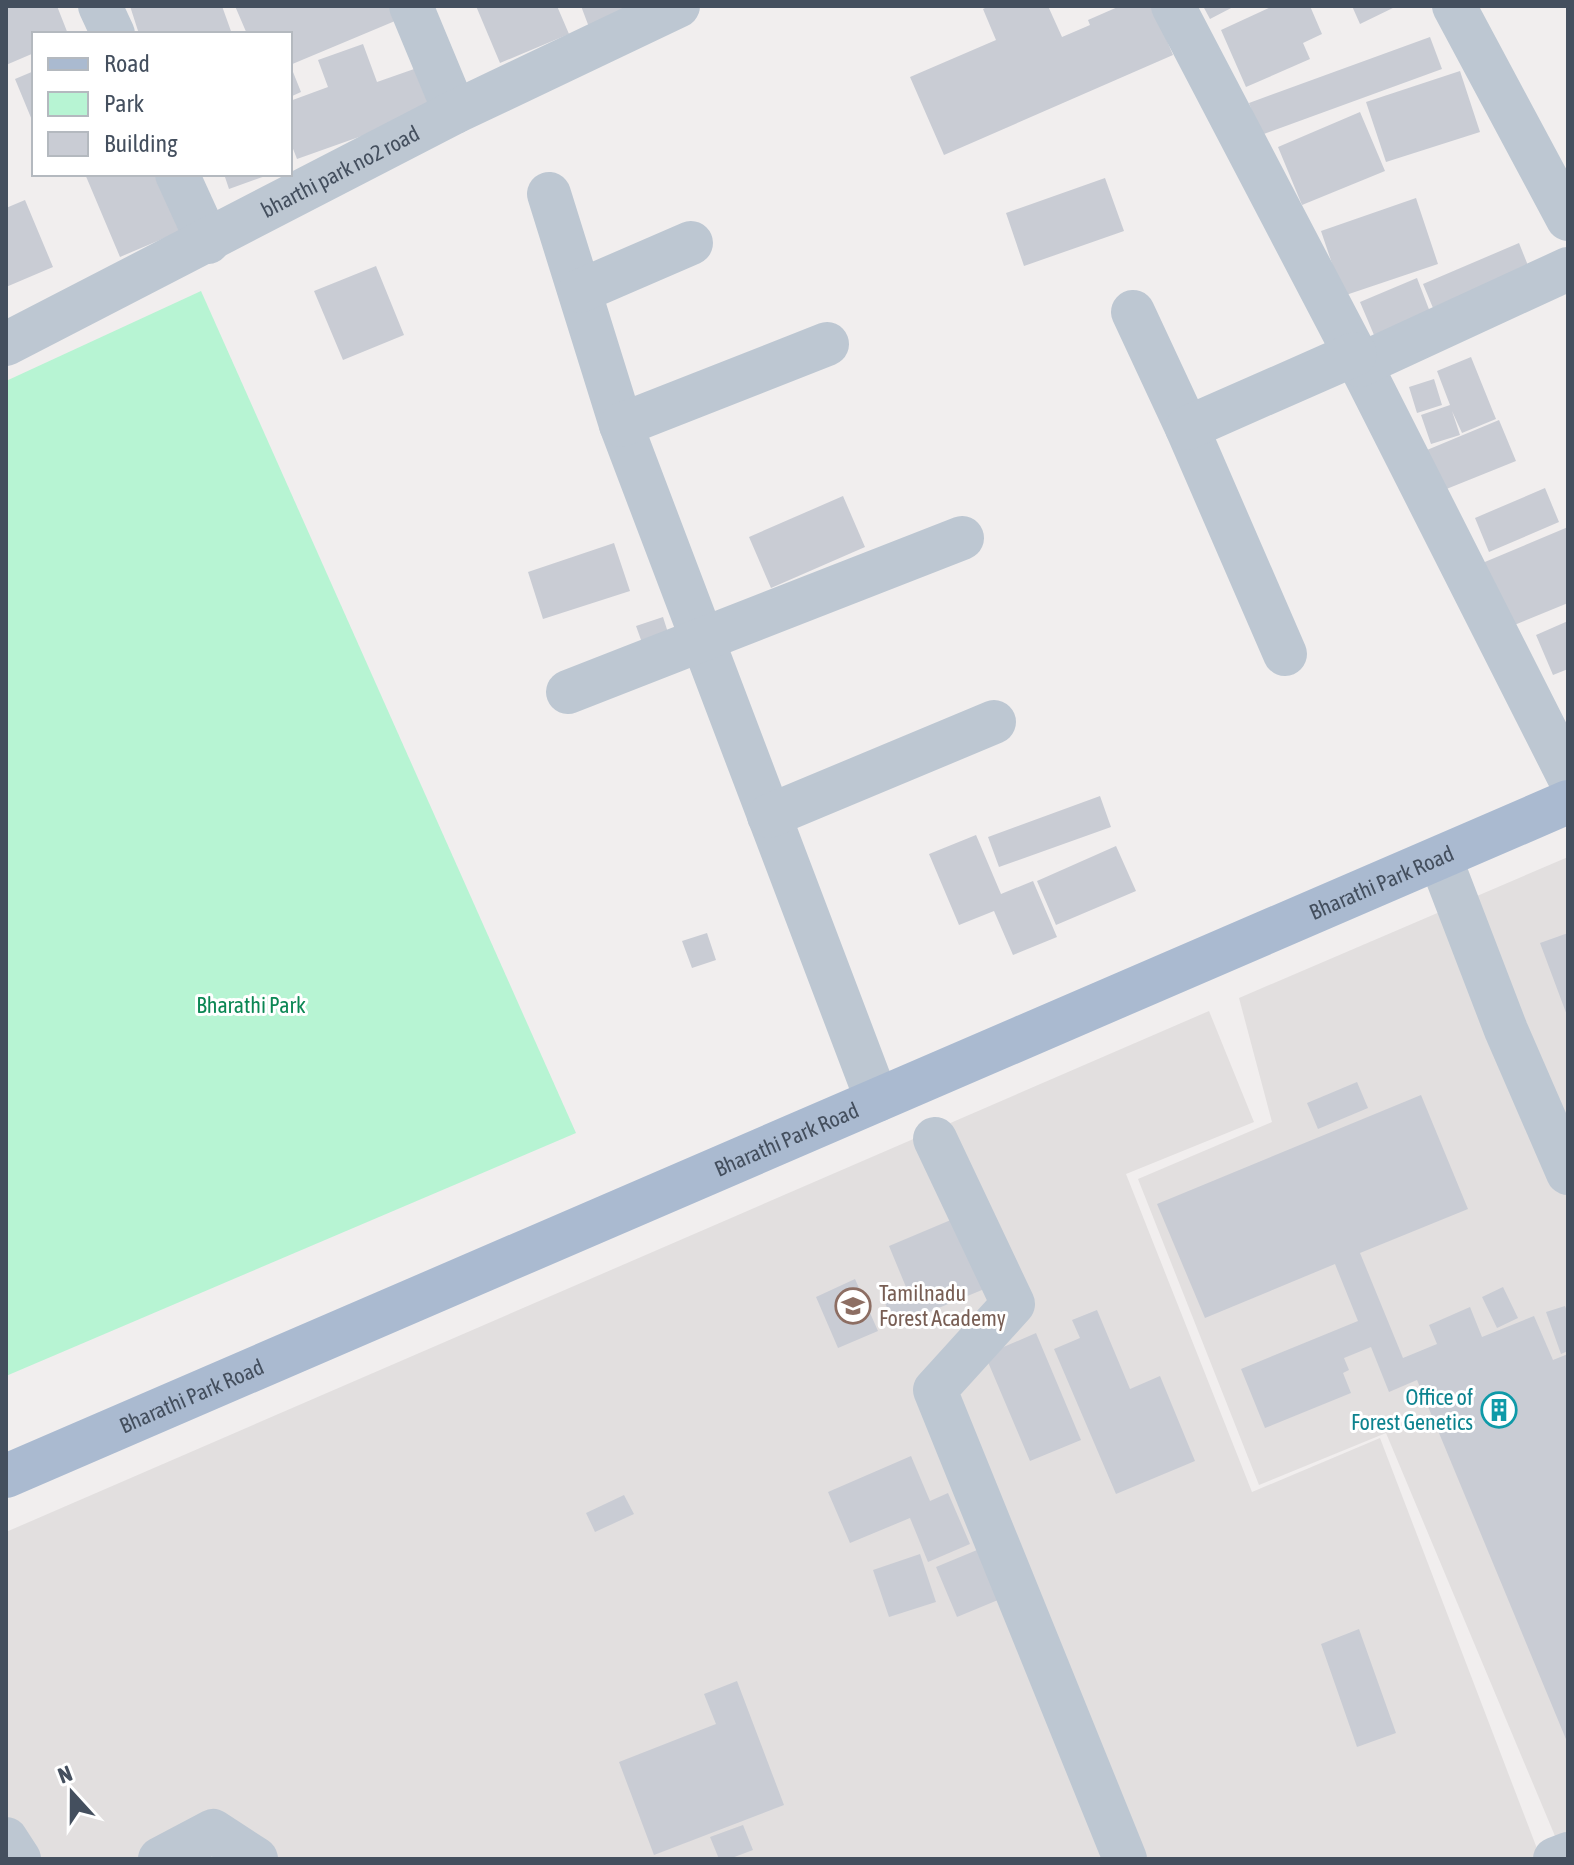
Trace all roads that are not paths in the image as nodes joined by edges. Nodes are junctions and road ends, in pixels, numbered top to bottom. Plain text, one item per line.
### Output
1 (100, 6) edge
2 (411, 6) edge
3 (678, 6) edge
4 (1173, 6) edge
5 (1454, 6) edge
6 (112, 32) edge
7 (455, 112) junction
8 (178, 176) edge
9 (549, 194) dead end
10 (1568, 219) edge
11 (208, 242) junction
12 (691, 243) dead end
13 (1568, 269) edge
14 (580, 291) junction
15 (1133, 312) dead end
16 (6, 344) edge
17 (827, 344) dead end
18 (1357, 360) junction
19 (621, 425) junction
20 (1187, 428) junction
21 (962, 538) dead end
22 (703, 640) junction
23 (1285, 654) dead end
24 (568, 692) dead end
25 (994, 722) dead end
26 (1568, 775) edge
27 (1568, 802) edge
28 (769, 816) junction
29 (1440, 858) junction
30 (877, 1100) junction
31 (935, 1139) dead end
32 (1568, 1173) edge
33 (6, 1476) edge
34 (6, 1839) edge
35 (1568, 1854) edge
36 (19, 1859) edge
37 (160, 1859) edge
38 (256, 1859) edge
39 (1125, 1859) edge
40 (1555, 1859) edge

1 - 6 street
2 - 7 street
3 - 7 street, bharthi park no2 road
4 - 18 street
5 - 10 street
7 - 11 street, bharthi park no2 road
8 - 11 street
9 - 14 street
11 - 16 street, bharthi park no2 road
12 - 14 street
13 - 18 street
14 - 19 street
15 - 20 street
17 - 19 street
18 - 20 street
18 - 26 street
19 - 22 street
20 - 23 street
21 - 22 street
22 - 24 street
22 - 28 street
25 - 28 street
27 - 29 main road, Bharathi Park Road
28 - 30 street
29 - 30 main road, Bharathi Park Road
29 - 32 street
30 - 33 main road, Bharathi Park Road
31 - 39 street
34 - 36 street
35 - 40 street
37 - 38 street

